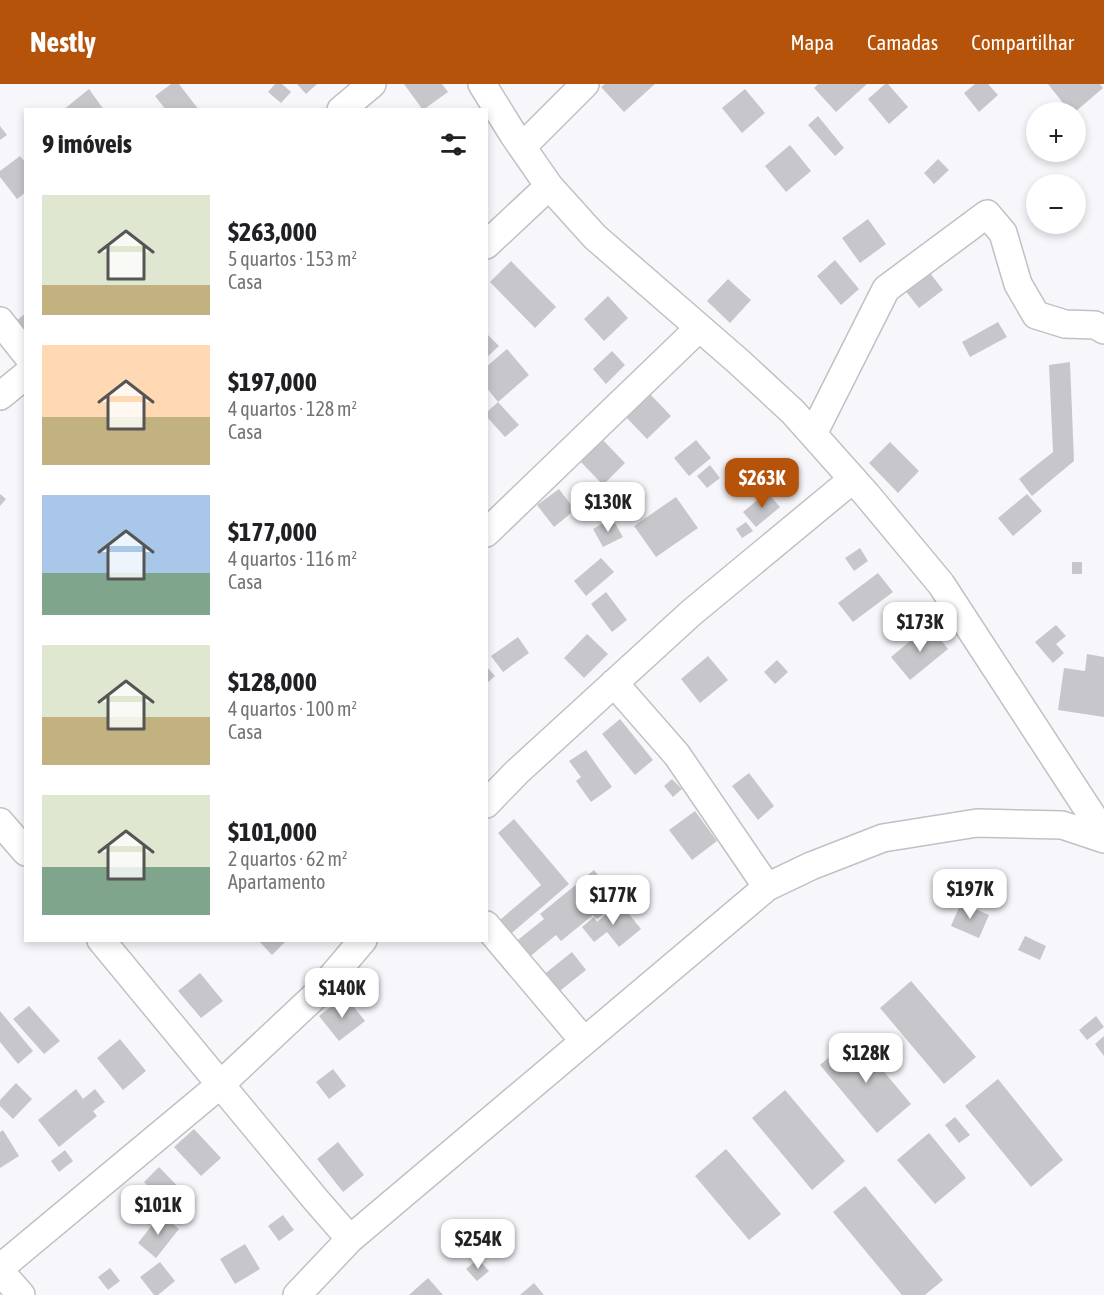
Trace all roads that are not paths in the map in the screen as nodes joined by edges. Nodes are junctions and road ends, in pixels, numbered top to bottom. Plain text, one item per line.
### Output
1 (482, 84) edge
2 (585, 84) edge
3 (522, 147) junction
4 (549, 186) junction
5 (488, 243) edge
6 (0, 321) edge
7 (699, 328) junction
8 (1104, 330) edge
9 (24, 351) edge
10 (813, 434) junction
11 (853, 479) junction
12 (488, 531) edge
13 (614, 683) junction
14 (488, 802) edge
15 (0, 822) edge
16 (1104, 834) edge
17 (1104, 839) edge
18 (24, 850) edge
19 (767, 887) junction
20 (488, 927) edge
21 (102, 942) edge
22 (361, 942) edge
23 (584, 1041) junction
24 (220, 1084) junction
25 (350, 1239) junction
26 (0, 1270) edge
27 (21, 1295) edge
28 (297, 1295) edge

1 - 3 street
2 - 3 street
3 - 4 street
4 - 5 street
4 - 7 street
6 - 9 street
7 - 10 street
7 - 12 street
8 - 10 street
10 - 11 street
11 - 13 street
11 - 16 street
13 - 14 street
13 - 19 street
15 - 18 street
17 - 19 street
19 - 23 street
20 - 23 street
21 - 24 street
22 - 24 street
23 - 25 street
24 - 25 street
24 - 26 street
25 - 28 street
26 - 27 street

